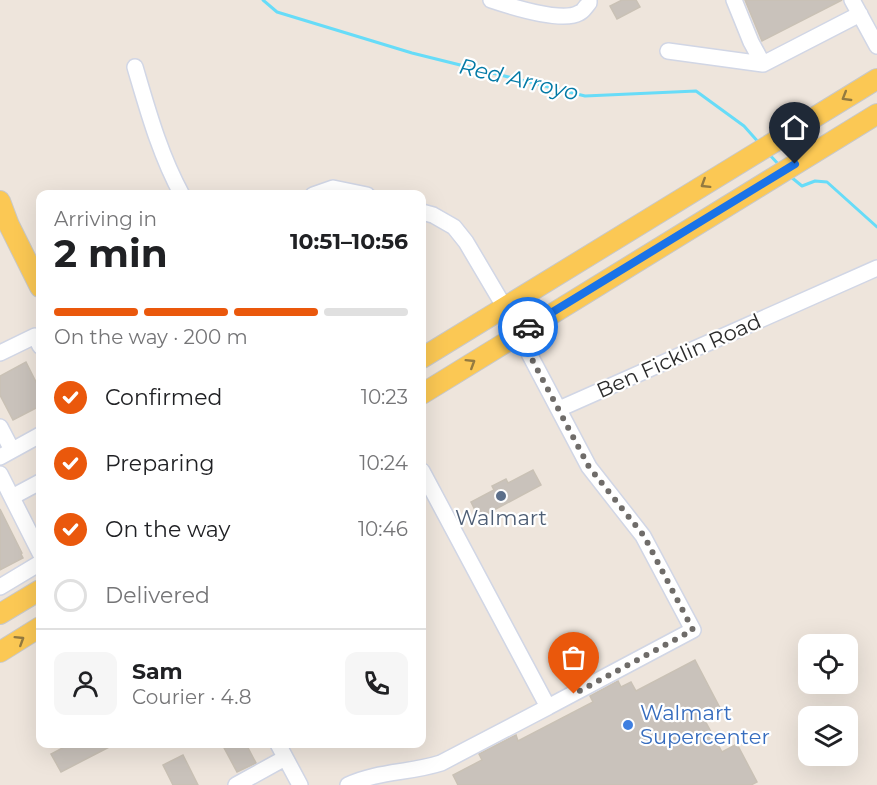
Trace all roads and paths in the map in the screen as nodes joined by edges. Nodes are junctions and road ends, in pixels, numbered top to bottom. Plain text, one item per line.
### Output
1 (589, 0) edge
2 (735, 0) edge
3 (852, 0) edge
4 (500, 2) edge
5 (860, 14) junction
6 (875, 37) edge
7 (668, 51) dead end
8 (763, 64) junction
9 (135, 67) dead end
10 (877, 79) edge
11 (877, 114) edge
12 (179, 190) edge
13 (327, 190) edge
14 (343, 190) edge
15 (0, 201) edge
16 (426, 213) edge
17 (877, 268) edge
18 (36, 279) edge
19 (505, 308) junction
20 (518, 333) junction
21 (36, 339) edge
22 (0, 353) edge
23 (426, 356) edge
24 (426, 391) edge
25 (559, 409) junction
26 (0, 427) edge
27 (36, 437) edge
28 (6, 454) edge
29 (0, 474) edge
30 (426, 478) edge
31 (36, 484) edge
32 (12, 497) junction
33 (36, 545) edge
34 (36, 565) edge
35 (0, 587) edge
36 (36, 592) edge
37 (0, 614) edge
38 (36, 630) edge
39 (0, 652) edge
40 (549, 707) junction
41 (280, 748) edge
42 (285, 758) junction
43 (236, 785) edge
44 (300, 785) edge
45 (348, 785) edge

1 - 4 street
2 - 8 street
3 - 5 street
5 - 6 street
5 - 8 street
7 - 8 street
9 - 12 street
10 -> 19 main road
11 - 20 main road
13 - 14 street
15 - 18 main road
16 - 19 street
17 - 25 street, Ben Ficklin Road
19 - 20 street
19 - 23 main road
24 -> 20 main road
20 - 25 street
21 - 22 street
25 - 40 street
26 - 28 street
27 - 28 street
29 - 32 street
30 - 40 street
31 - 32 street
32 - 33 street
34 - 35 street
36 - 37 main road
39 -> 38 main road
40 - 45 street
41 - 42 street
42 - 43 street
42 - 44 street

